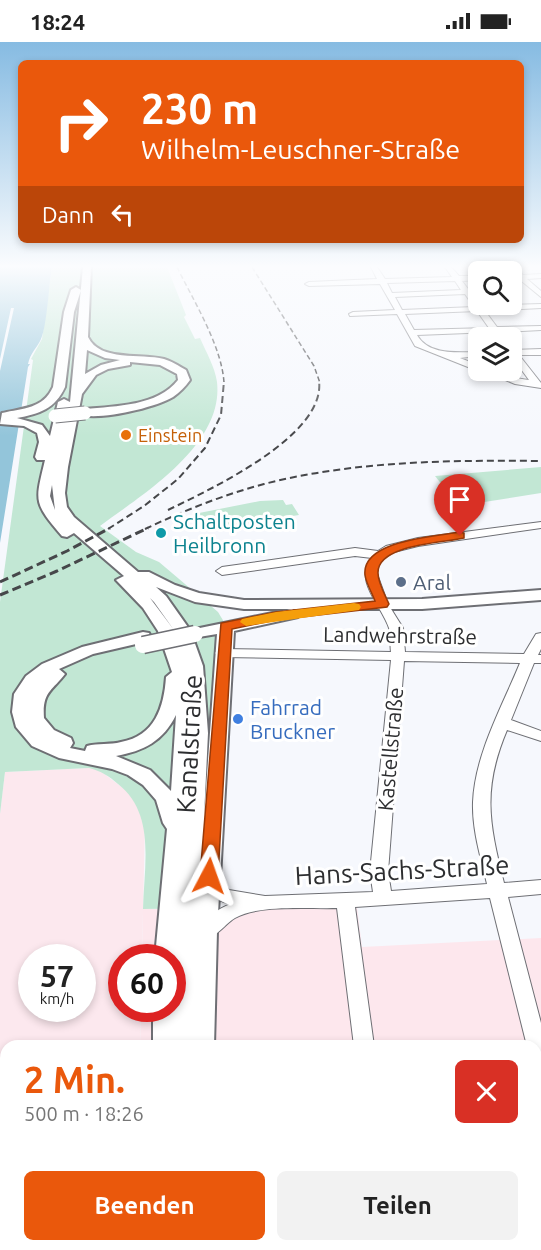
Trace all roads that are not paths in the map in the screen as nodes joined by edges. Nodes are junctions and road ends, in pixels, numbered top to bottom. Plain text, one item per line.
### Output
1 (67, 323) edge
2 (75, 323) edge
3 (84, 323) edge
4 (405, 323) edge
5 (541, 328) edge
6 (522, 331) edge
7 (468, 335) edge
8 (83, 337) junction
9 (413, 337) junction
10 (541, 352) edge
11 (522, 353) edge
12 (468, 355) edge
13 (445, 356) junction
14 (468, 364) edge
15 (522, 365) edge
16 (518, 381) edge
17 (538, 384) edge
18 (75, 399) junction
19 (85, 411) junction
20 (27, 417) junction
21 (0, 418) edge
22 (541, 525) edge
23 (74, 540) junction
24 (380, 555) junction
25 (112, 558) junction
26 (222, 571) dead end
27 (541, 595) edge
28 (314, 604) junction
29 (382, 604) junction
30 (226, 626) junction
31 (195, 630) junction
32 (541, 638) edge
33 (143, 641) junction
34 (175, 652) junction
35 (222, 653) junction
36 (398, 656) junction
37 (535, 659) edge
38 (220, 700) junction
39 (503, 723) junction
40 (541, 736) edge
41 (176, 842) junction
42 (209, 876) junction
43 (541, 887) edge
44 (496, 890) junction
45 (383, 898) junction
46 (345, 901) junction
47 (265, 903) junction
48 (206, 931) junction
49 (167, 944) edge
50 (165, 1022) edge
51 (165, 1040) edge
52 (183, 1040) edge
53 (202, 1040) edge
54 (363, 1040) edge
55 (535, 1040) edge

1 - 20 main road
2 - 23 main road
3 - 8 main road
4 - 9 street
5 - 6 street
7 - 9 street
8 - 18 main road
8 - 19 main road
9 - 13 street
10 - 11 street
12 - 13 street
13 - 14 street
15 - 17 street
16 - 17 street
18 - 19 main road
18 - 25 main road
19 - 20 main road, bridge
20 - 21 main road
20 - 23 main road
22 - 24 street
23 - 34 main road
24 - 26 street
24 - 29 street, Kastellstraße
25 - 28 main road
25 - 52 main road
27 - 29 main road
28 - 29 main road
28 - 31 main road
29 - 30 main road
29 - 36 street, Kastellstraße
30 - 31 main road
30 - 35 main road, Kanalstraße
31 - 33 main road, bridge
31 - 38 main road
32 - 37 street
33 - 34 main road
33 - 41 main road
34 - 41 main road
35 - 36 street, Landwehrstraße
35 - 38 main road, Kanalstraße
36 - 37 street, Landwehrstraße
36 - 45 street, Kastellstraße
37 - 39 street
38 - 42 main road, Kanalstraße
39 - 40 street
39 - 44 street
41 - 49 main road
42 - 47 street, Hans-Sachs-Straße
42 - 48 main road, Kanalstraße
43 - 44 street, Hans-Sachs-Straße
44 - 45 street, Hans-Sachs-Straße
44 - 55 street
45 - 46 street, Hans-Sachs-Straße
46 - 47 street, Hans-Sachs-Straße
46 - 54 street
47 - 48 street, Hans-Sachs-Straße
48 - 53 main road, Kanalstraße
50 - 51 main road

